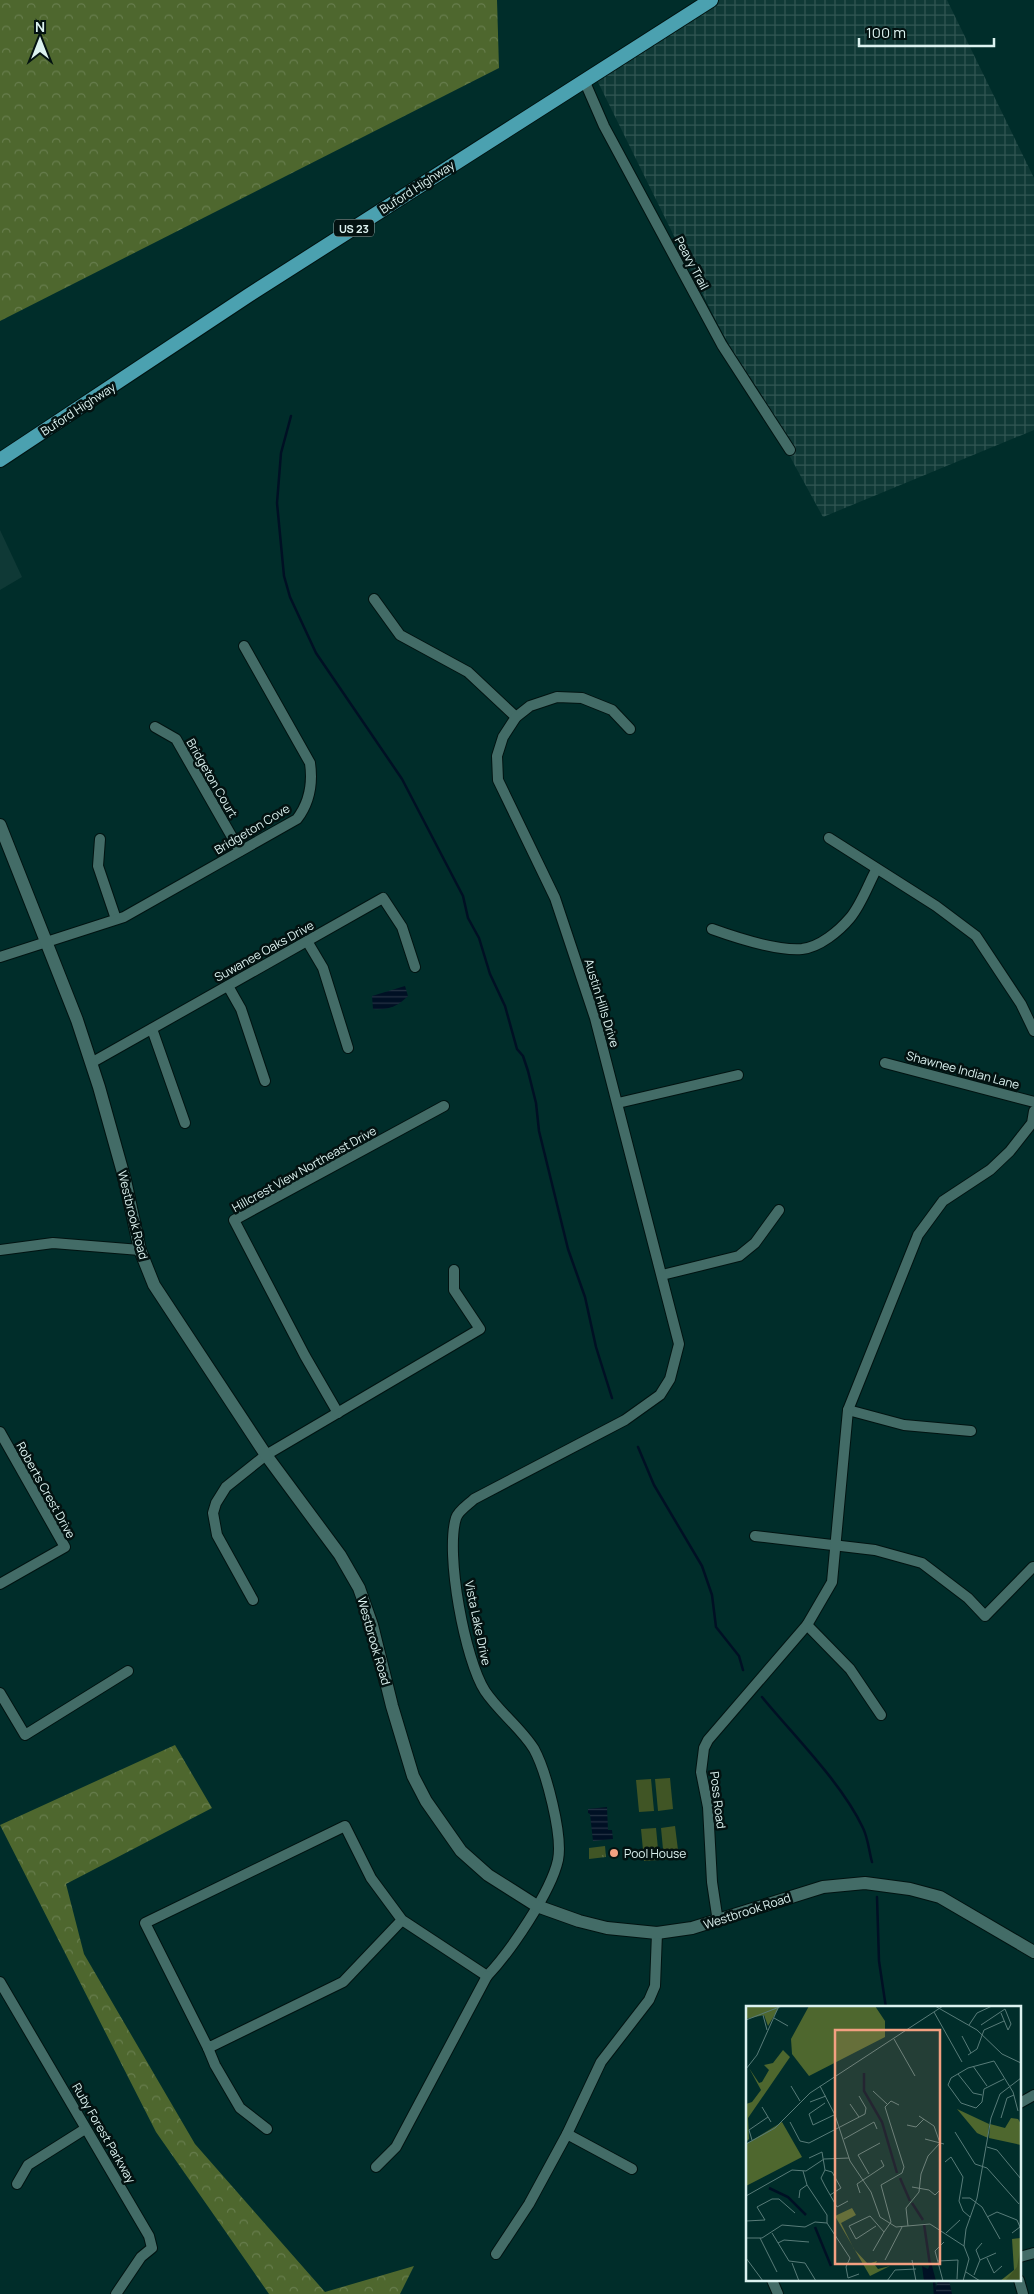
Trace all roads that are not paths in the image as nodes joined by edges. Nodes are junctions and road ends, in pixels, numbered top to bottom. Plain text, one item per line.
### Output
1 (711, 0) edge
2 (584, 80) junction
3 (790, 450) dead end
4 (0, 460) edge
5 (374, 599) dead end
6 (244, 646) dead end
7 (516, 717) junction
8 (155, 727) dead end
9 (630, 729) dead end
10 (1, 828) edge
11 (829, 838) dead end
12 (100, 839) dead end
13 (240, 851) junction
14 (876, 870) junction
15 (116, 920) junction
16 (712, 929) dead end
17 (307, 941) junction
18 (46, 943) junction
19 (0, 957) edge
20 (415, 967) dead end
21 (228, 986) junction
22 (152, 1029) junction
23 (1034, 1031) edge
24 (348, 1048) dead end
25 (91, 1063) junction
26 (885, 1063) dead end
27 (738, 1076) dead end
28 (265, 1081) dead end
29 (1034, 1102) edge
30 (618, 1103) junction
31 (444, 1106) dead end
32 (1034, 1111) edge
33 (185, 1123) dead end
34 (779, 1210) dead end
35 (0, 1250) edge
36 (140, 1250) junction
37 (454, 1270) dead end
38 (662, 1275) junction
39 (848, 1410) junction
40 (338, 1413) junction
41 (628, 1418) joint
42 (971, 1431) dead end
43 (0, 1432) edge
44 (266, 1456) junction
45 (755, 1536) dead end
46 (835, 1547) junction
47 (1033, 1567) dead end
48 (0, 1584) edge
49 (253, 1600) dead end
50 (807, 1625) junction
51 (128, 1671) dead end
52 (0, 1693) edge
53 (881, 1715) dead end
54 (537, 1906) junction
55 (402, 1920) junction
56 (718, 1922) junction
57 (657, 1932) junction
58 (1034, 1952) edge
59 (488, 1976) junction
60 (0, 1982) edge
61 (208, 2048) junction
62 (1034, 2095) edge
63 (1022, 2102) edge
64 (85, 2129) junction
65 (267, 2129) dead end
66 (567, 2134) junction
67 (376, 2167) dead end
68 (632, 2169) dead end
69 (17, 2184) dead end
70 (496, 2254) dead end
71 (773, 2282) edge
72 (116, 2294) edge
73 (778, 2294) edge

1 - 2 main road, Buford Highway / US 23
2 - 3 street, Peavy Trail
2 - 4 main road, Buford Highway / US 23
5 - 7 street
6 - 13 street, Bridgeton Cove
7 - 9 street, Austin Hills Drive
7 - 30 street, Austin Hills Drive
8 - 13 street, Bridgeton Court
10 - 18 street, Westbrook Road
11 - 14 street
12 - 15 street
13 - 15 street, Bridgeton Cove
14 - 16 street
14 - 23 street
15 - 18 street, Bridgeton Cove
17 - 20 street, Suwanee Oaks Drive
17 - 21 street, Suwanee Oaks Drive
17 - 24 street
18 - 19 street, Bridgeton Cove
18 - 25 street, Westbrook Road
21 - 22 street, Suwanee Oaks Drive
21 - 28 street
22 - 25 street, Suwanee Oaks Drive
22 - 33 street
25 - 36 street, Westbrook Road
26 - 29 street, Shawnee Indian Lane
27 - 30 street
30 - 38 street, Austin Hills Drive
31 - 40 street, Hillcrest View Northeast Drive
32 - 39 street, Poss Road
34 - 38 street
35 - 36 street
36 - 44 street, Westbrook Road
37 - 40 street
38 - 41 street, Austin Hills Drive
39 - 42 street
39 - 46 street, Poss Road
40 - 44 street
41 - 54 street, Vista Lake Drive
43 - 48 street, Roberts Crest Drive
44 - 49 street
44 - 54 street, Westbrook Road
45 - 46 street
46 - 47 street
46 - 50 street, Poss Road
50 - 53 street
50 - 56 street, Poss Road
51 - 52 street
54 - 57 street, Westbrook Road
54 - 59 street, Vista Lake Drive
55 - 59 street
55 - 61 street
55 - 61 street
56 - 57 street, Westbrook Road
56 - 58 street, Westbrook Road
57 - 66 street
59 - 67 street, Vista Lake Drive
60 - 64 street, Ruby Forest Parkway
61 - 65 street
62 - 63 street
64 - 69 street
64 - 72 street, Ruby Forest Parkway
66 - 68 street
66 - 70 street
71 - 73 street

